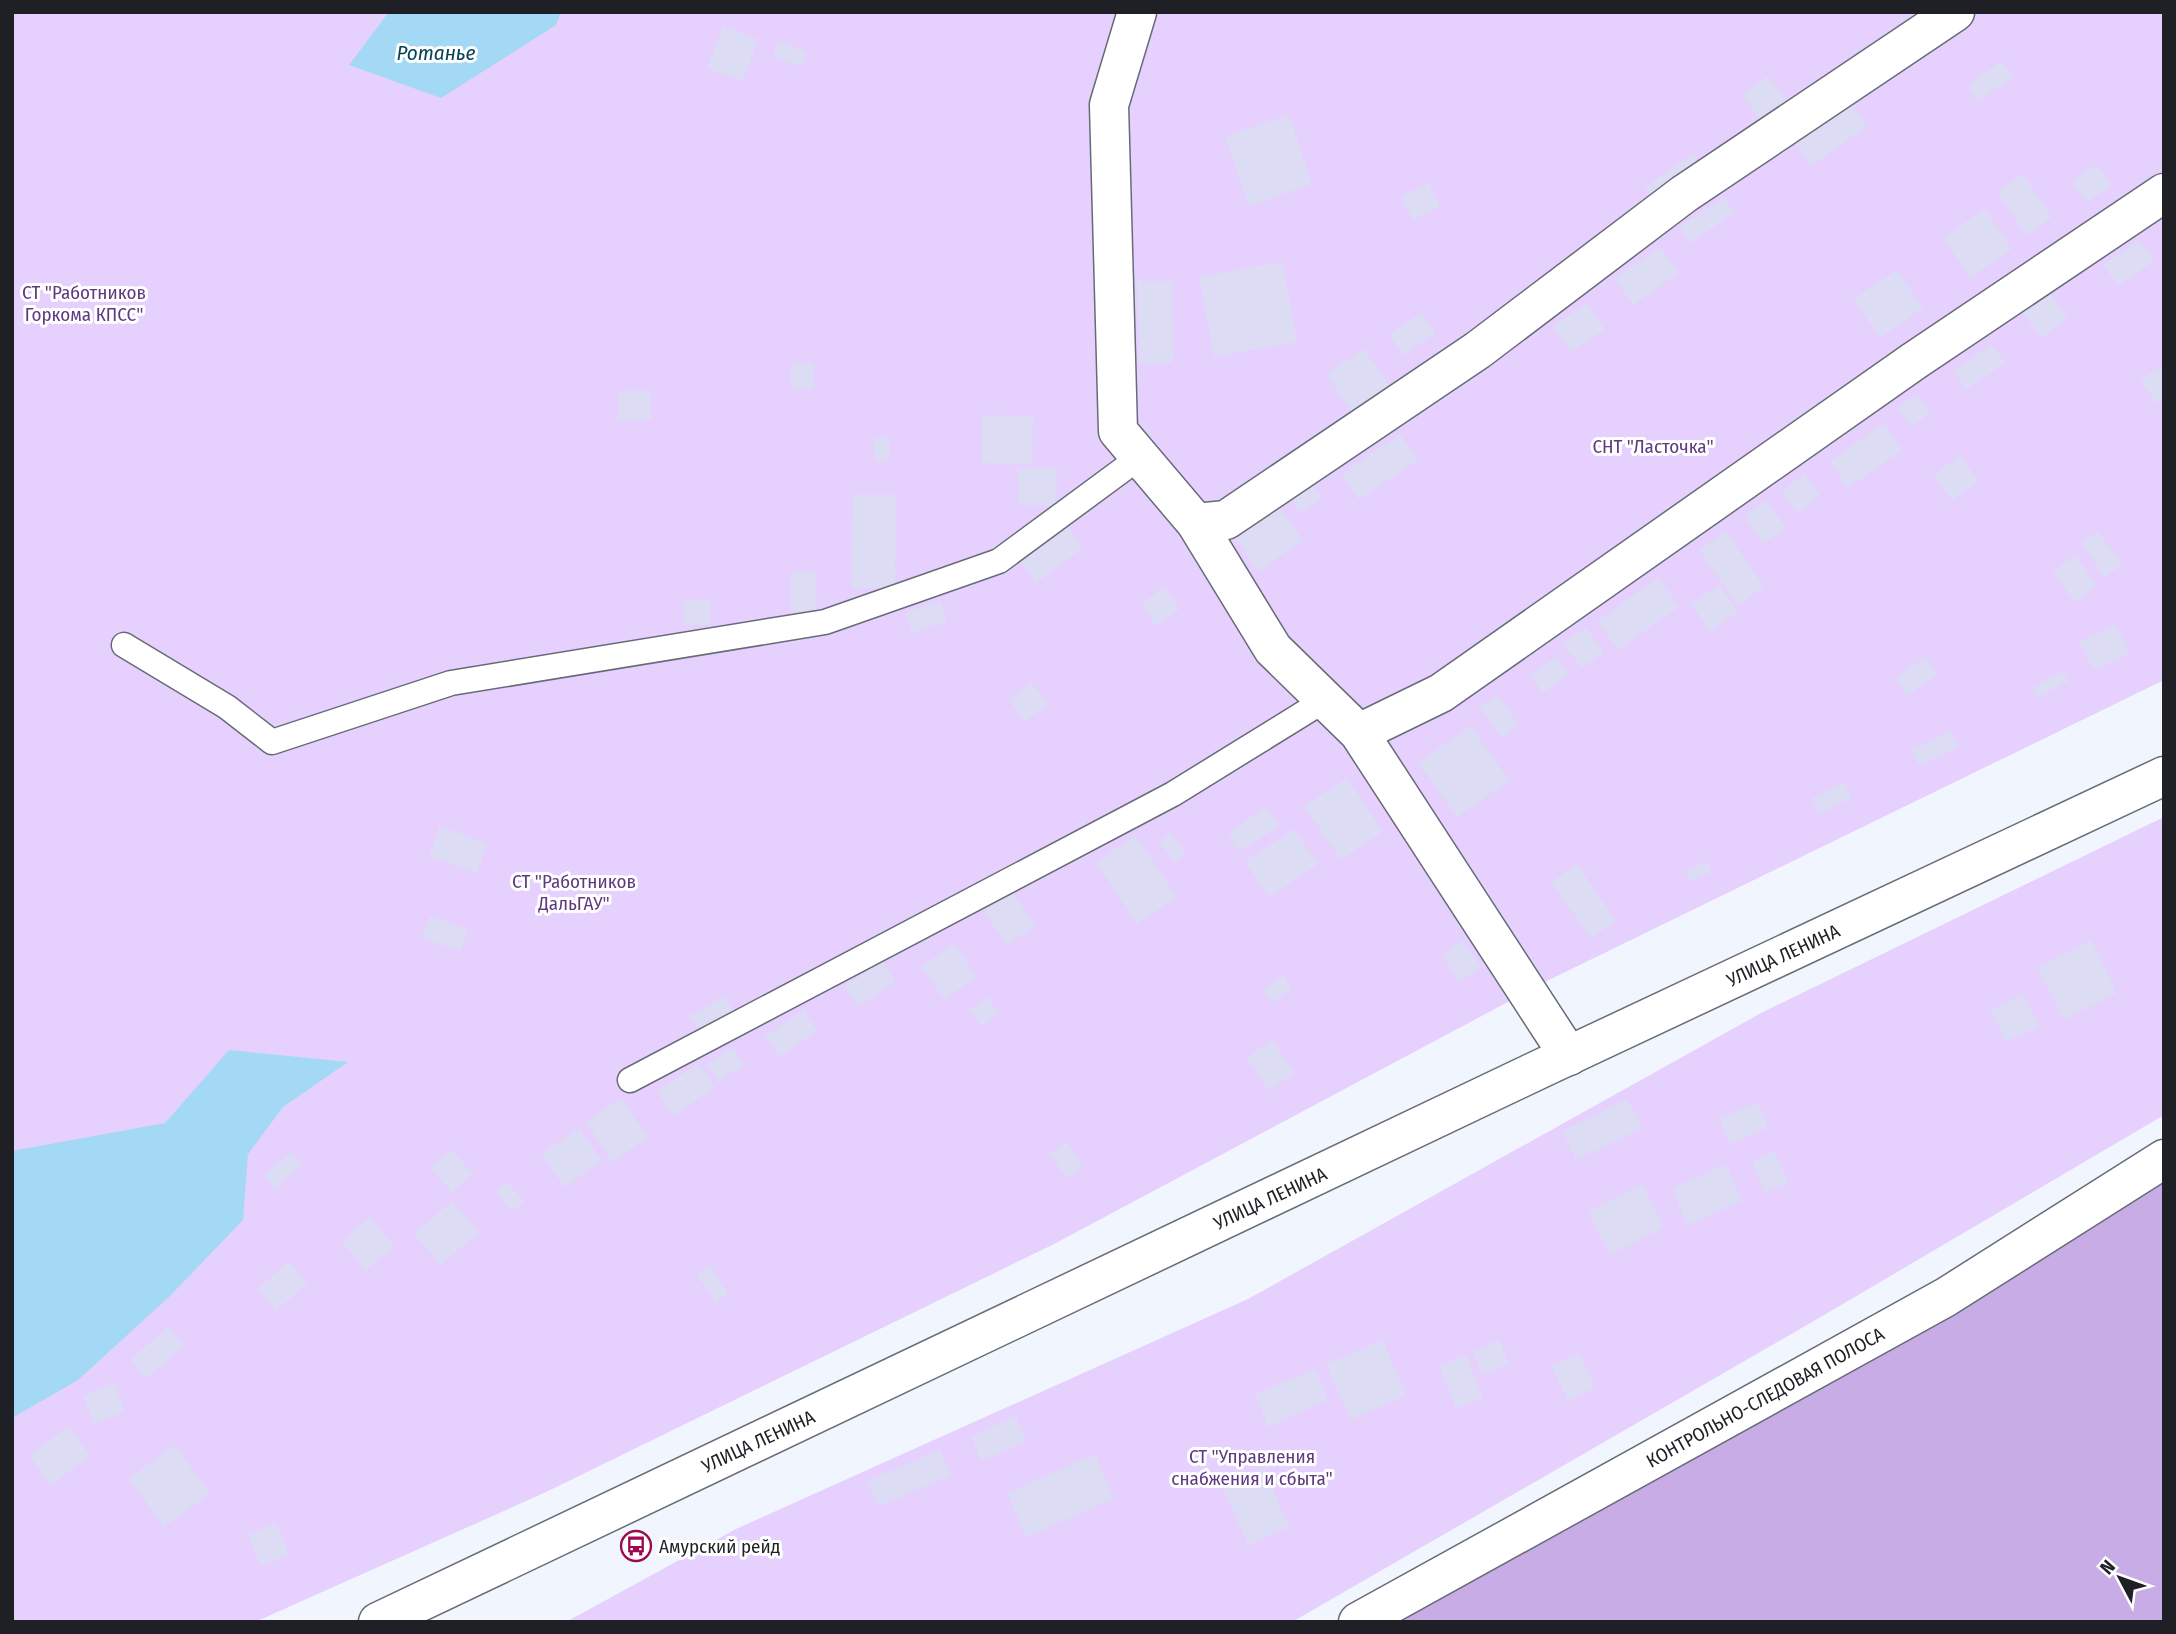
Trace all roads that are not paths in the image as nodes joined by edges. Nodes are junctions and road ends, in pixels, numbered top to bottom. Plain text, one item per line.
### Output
1 (1137, 12) edge
2 (1955, 12) edge
3 (2164, 193) edge
4 (1140, 457) junction
5 (1196, 523) junction
6 (124, 645) dead end
7 (1325, 700) junction
8 (1359, 733) junction
9 (2164, 776) edge
10 (1569, 1056) junction
11 (631, 1080) dead end
12 (2164, 1159) edge
13 (378, 1622) edge
14 (1358, 1622) edge

1 - 4 street
2 - 5 street
3 - 8 street
4 - 5 street
4 - 6 lane
5 - 7 street
7 - 8 street
7 - 11 lane
8 - 10 street
9 - 10 street, УЛИЦА ЛЕНИНА
10 - 13 street, УЛИЦА ЛЕНИНА
12 - 14 street, КОНТРОЛЬНО-СЛЕДОВАЯ ПОЛОСА

